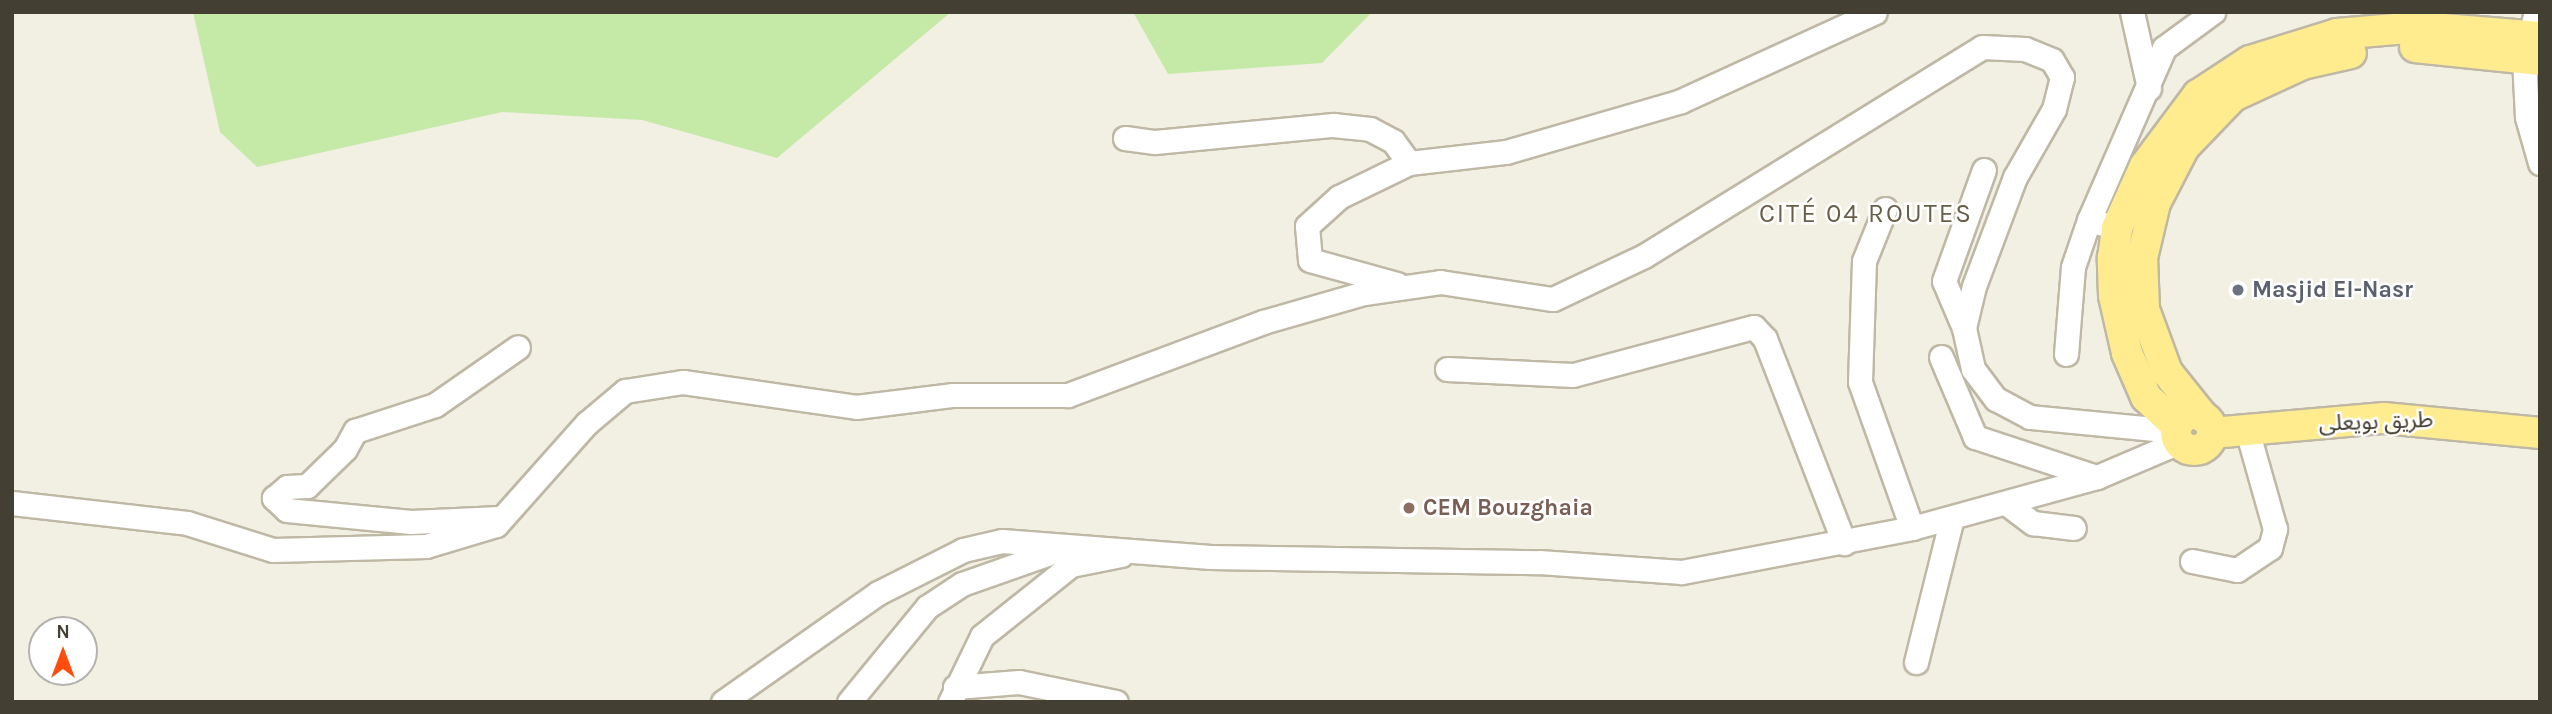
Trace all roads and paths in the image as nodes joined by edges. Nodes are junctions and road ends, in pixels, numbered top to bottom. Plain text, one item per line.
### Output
1 (1875, 12) edge
2 (2132, 12) edge
3 (2213, 12) edge
4 (2533, 40) edge
5 (2149, 88) junction
6 (1125, 138) dead end
7 (1409, 163) junction
8 (2540, 163) edge
9 (1984, 170) dead end
10 (1885, 209) dead end
11 (2089, 220) junction
12 (2118, 228) junction
13 (1404, 286) junction
14 (1964, 328) junction
15 (518, 347) dead end
16 (2066, 354) dead end
17 (1941, 357) dead end
18 (1447, 369) dead end
19 (2189, 430) junction
20 (2247, 430) junction
21 (2540, 433) edge
22 (2031, 459) junction
23 (2097, 477) junction
24 (2042, 494) junction
25 (12, 503) edge
26 (2007, 503) junction
27 (502, 518) junction
28 (1952, 518) junction
29 (1912, 528) junction
30 (2074, 528) dead end
31 (1077, 543) junction
32 (1844, 543) junction
33 (1144, 550) junction
34 (2192, 561) dead end
35 (1916, 662) dead end
36 (952, 694) edge
37 (723, 702) edge
38 (849, 702) edge
39 (1116, 702) edge

1 - 7 street
2 - 5 street
3 - 5 street
4 - 8 street
4 - 12 main road
4 - 19 main road
5 - 11 street
6 - 7 street
7 - 13 street
9 - 14 street
10 - 29 street
11 - 12 street
11 - 16 street
12 - 19 main road
13 - 14 street
13 - 27 street
14 - 19 street
15 - 27 street
17 - 22 street
18 - 32 street
19 - 20 main road, طريق بويعلى
19 - 23 street
20 - 21 main road, طريق بويعلى
20 - 34 street
22 - 23 street
22 - 24 street
23 - 24 street
24 - 26 street
25 - 27 street
26 - 28 street
26 - 30 street
28 - 29 street
28 - 35 street
29 - 32 street
31 - 33 street
31 - 37 street
31 - 38 street
32 - 33 street
33 - 36 street
36 - 39 street

